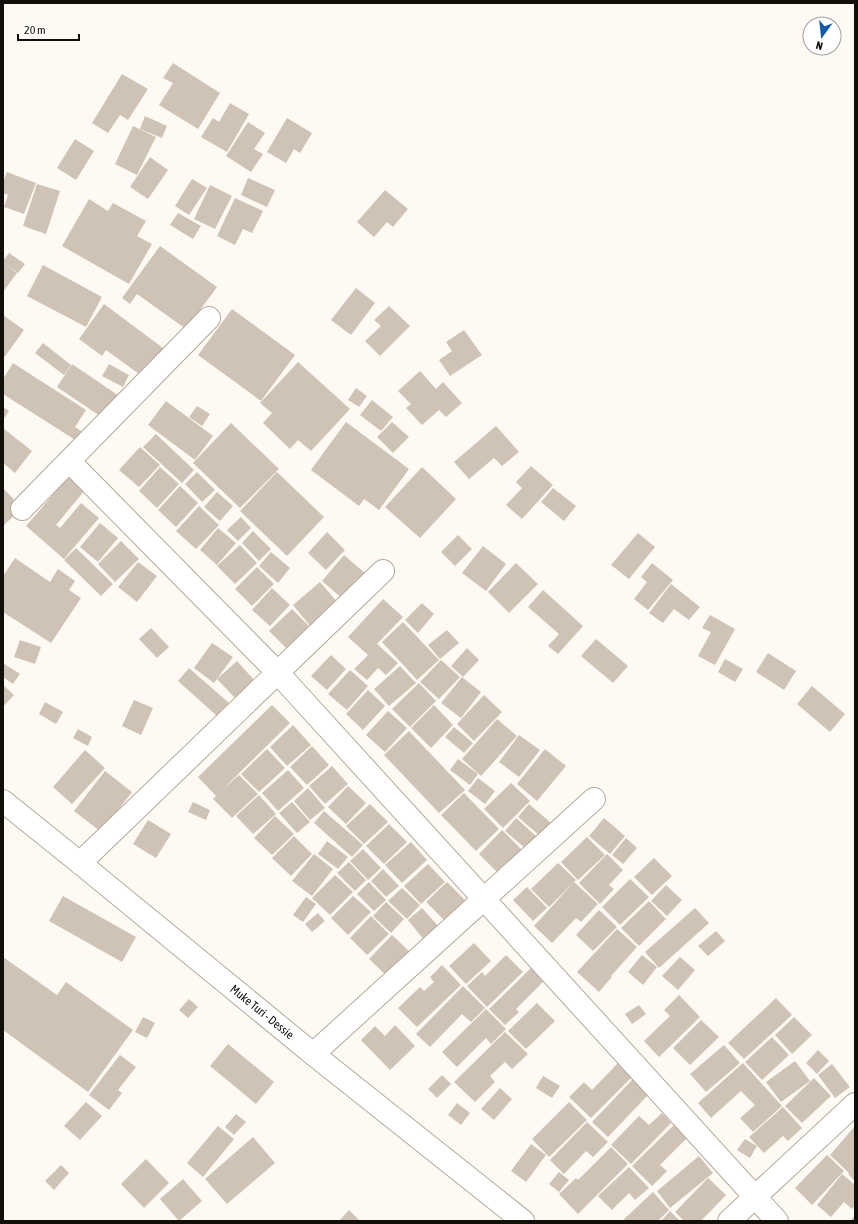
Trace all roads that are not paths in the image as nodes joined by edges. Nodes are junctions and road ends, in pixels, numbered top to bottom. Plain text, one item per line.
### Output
1 (209, 318) dead end
2 (69, 461) junction
3 (22, 509) dead end
4 (383, 571) dead end
5 (278, 673) junction
6 (594, 799) dead end
7 (3, 801) edge
8 (80, 862) junction
9 (484, 900) junction
10 (313, 1054) junction
11 (855, 1104) edge
12 (755, 1197) junction
13 (523, 1221) edge
14 (729, 1221) edge
15 (777, 1221) edge

1 - 2 street
2 - 3 street
2 - 5 street
4 - 5 street
5 - 8 street
5 - 9 street
6 - 9 street
7 - 8 street, Muke Turi - Dessie
8 - 10 street, Muke Turi - Dessie
9 - 10 street
9 - 12 street
10 - 13 street, Muke Turi - Dessie
11 - 12 street
12 - 14 street
12 - 15 street

